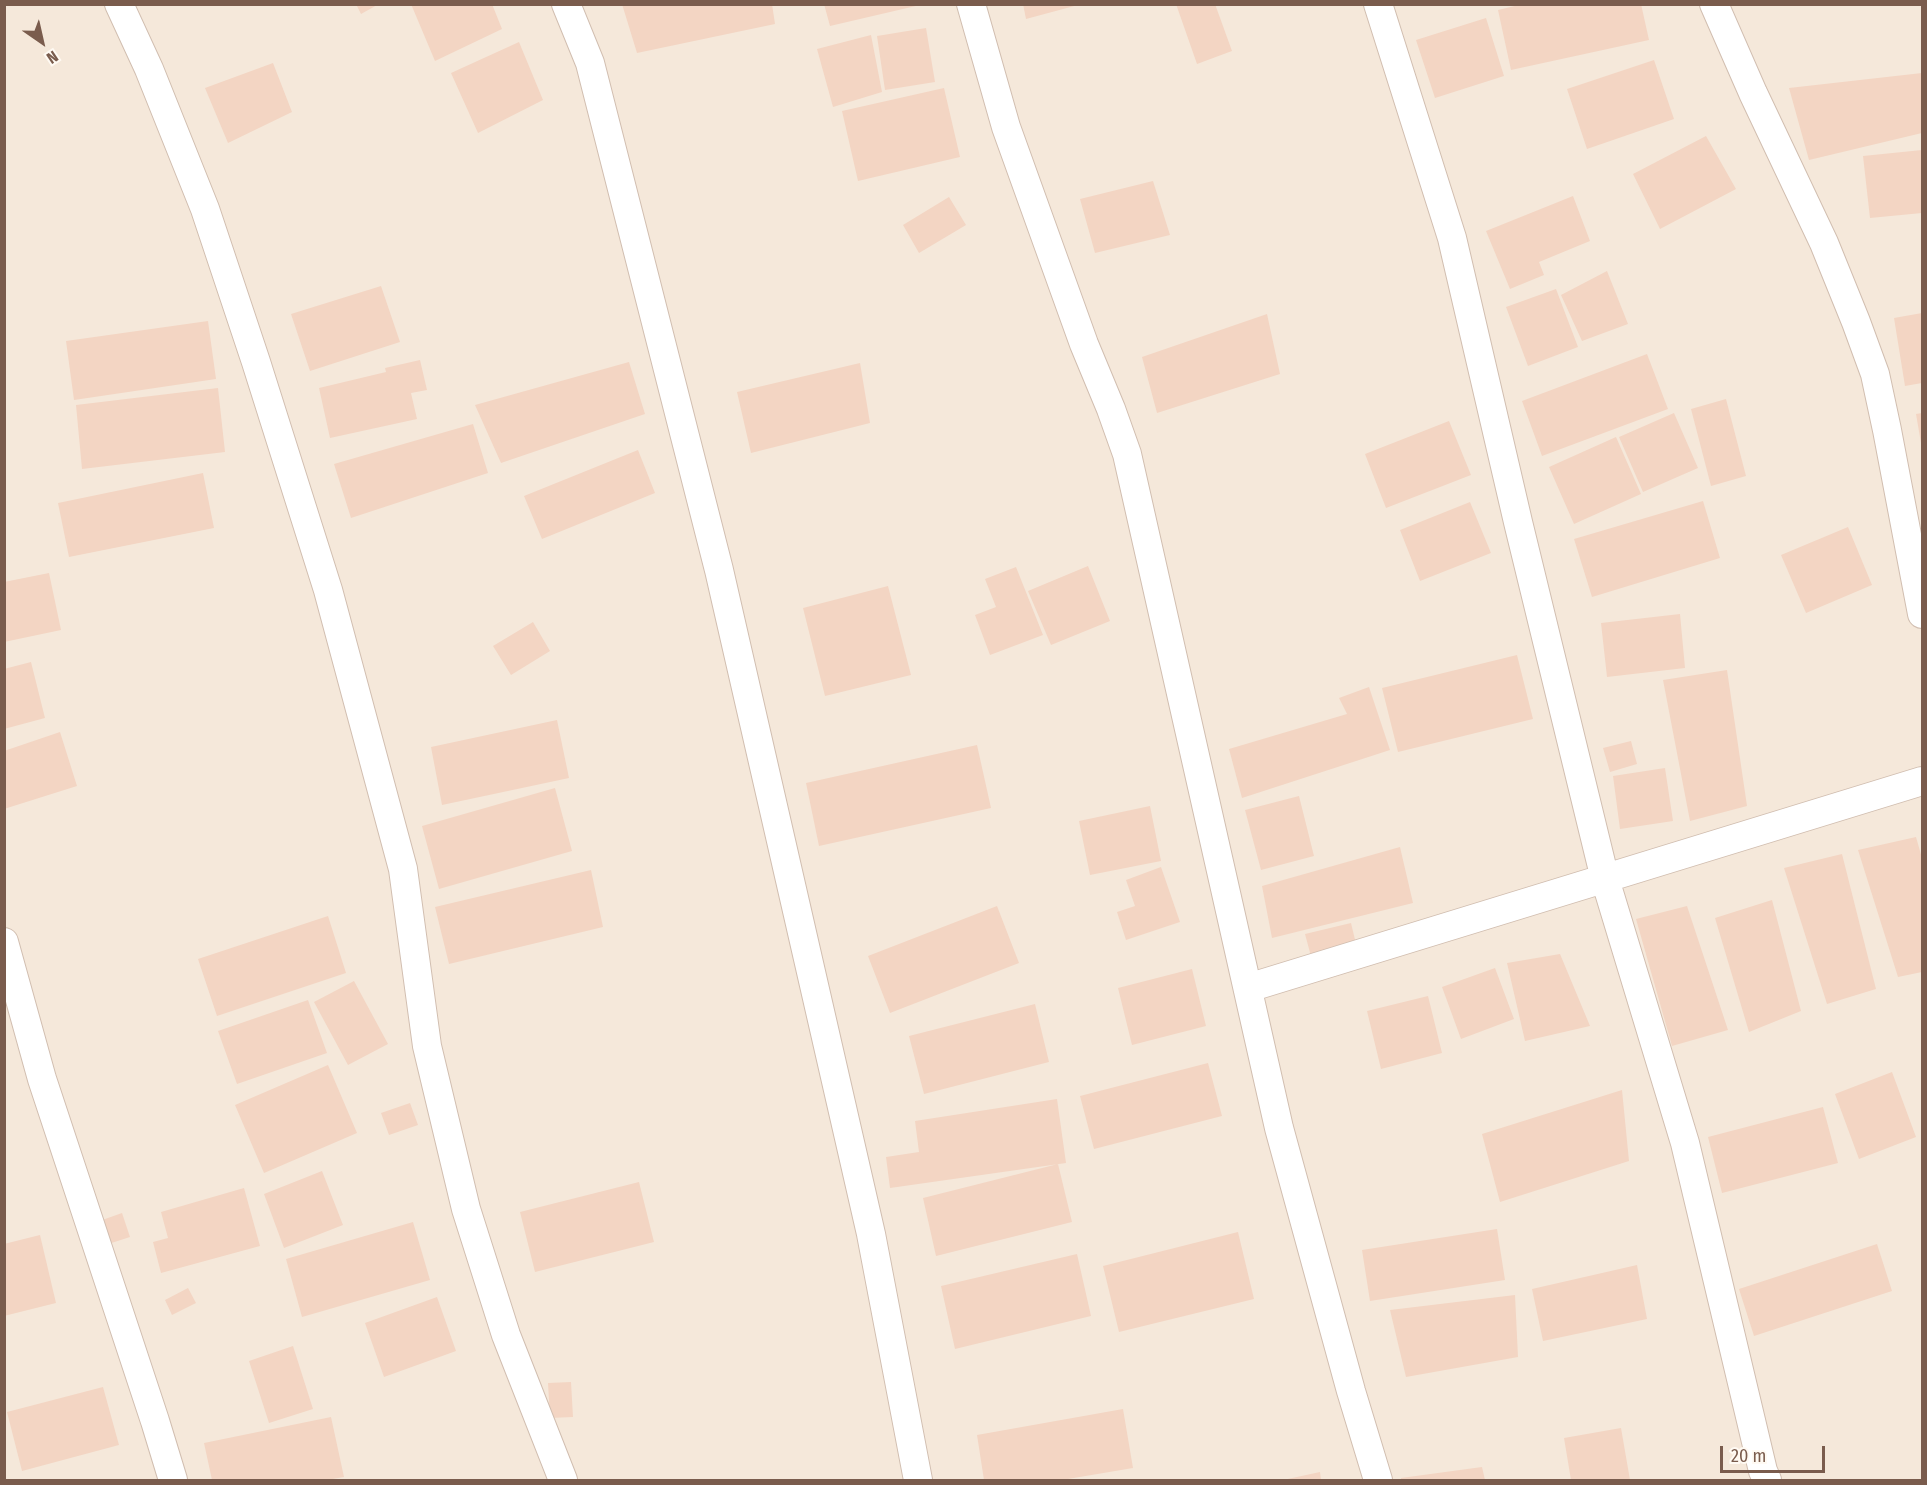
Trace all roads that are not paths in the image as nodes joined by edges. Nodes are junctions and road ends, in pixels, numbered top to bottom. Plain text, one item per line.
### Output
1 (119, 4) edge
2 (566, 4) edge
3 (971, 4) edge
4 (1378, 4) edge
5 (1714, 4) edge
6 (1923, 614) edge
7 (1923, 781) edge
8 (1605, 879) junction
9 (4, 942) edge
10 (1248, 988) junction
11 (173, 1480) edge
12 (564, 1480) edge
13 (918, 1480) edge
14 (1377, 1480) edge
15 (1767, 1480) edge

1 - 12 street
2 - 13 street
3 - 10 street
4 - 8 street
5 - 6 street
7 - 8 street
8 - 10 street
8 - 15 street
9 - 11 street
10 - 14 street

